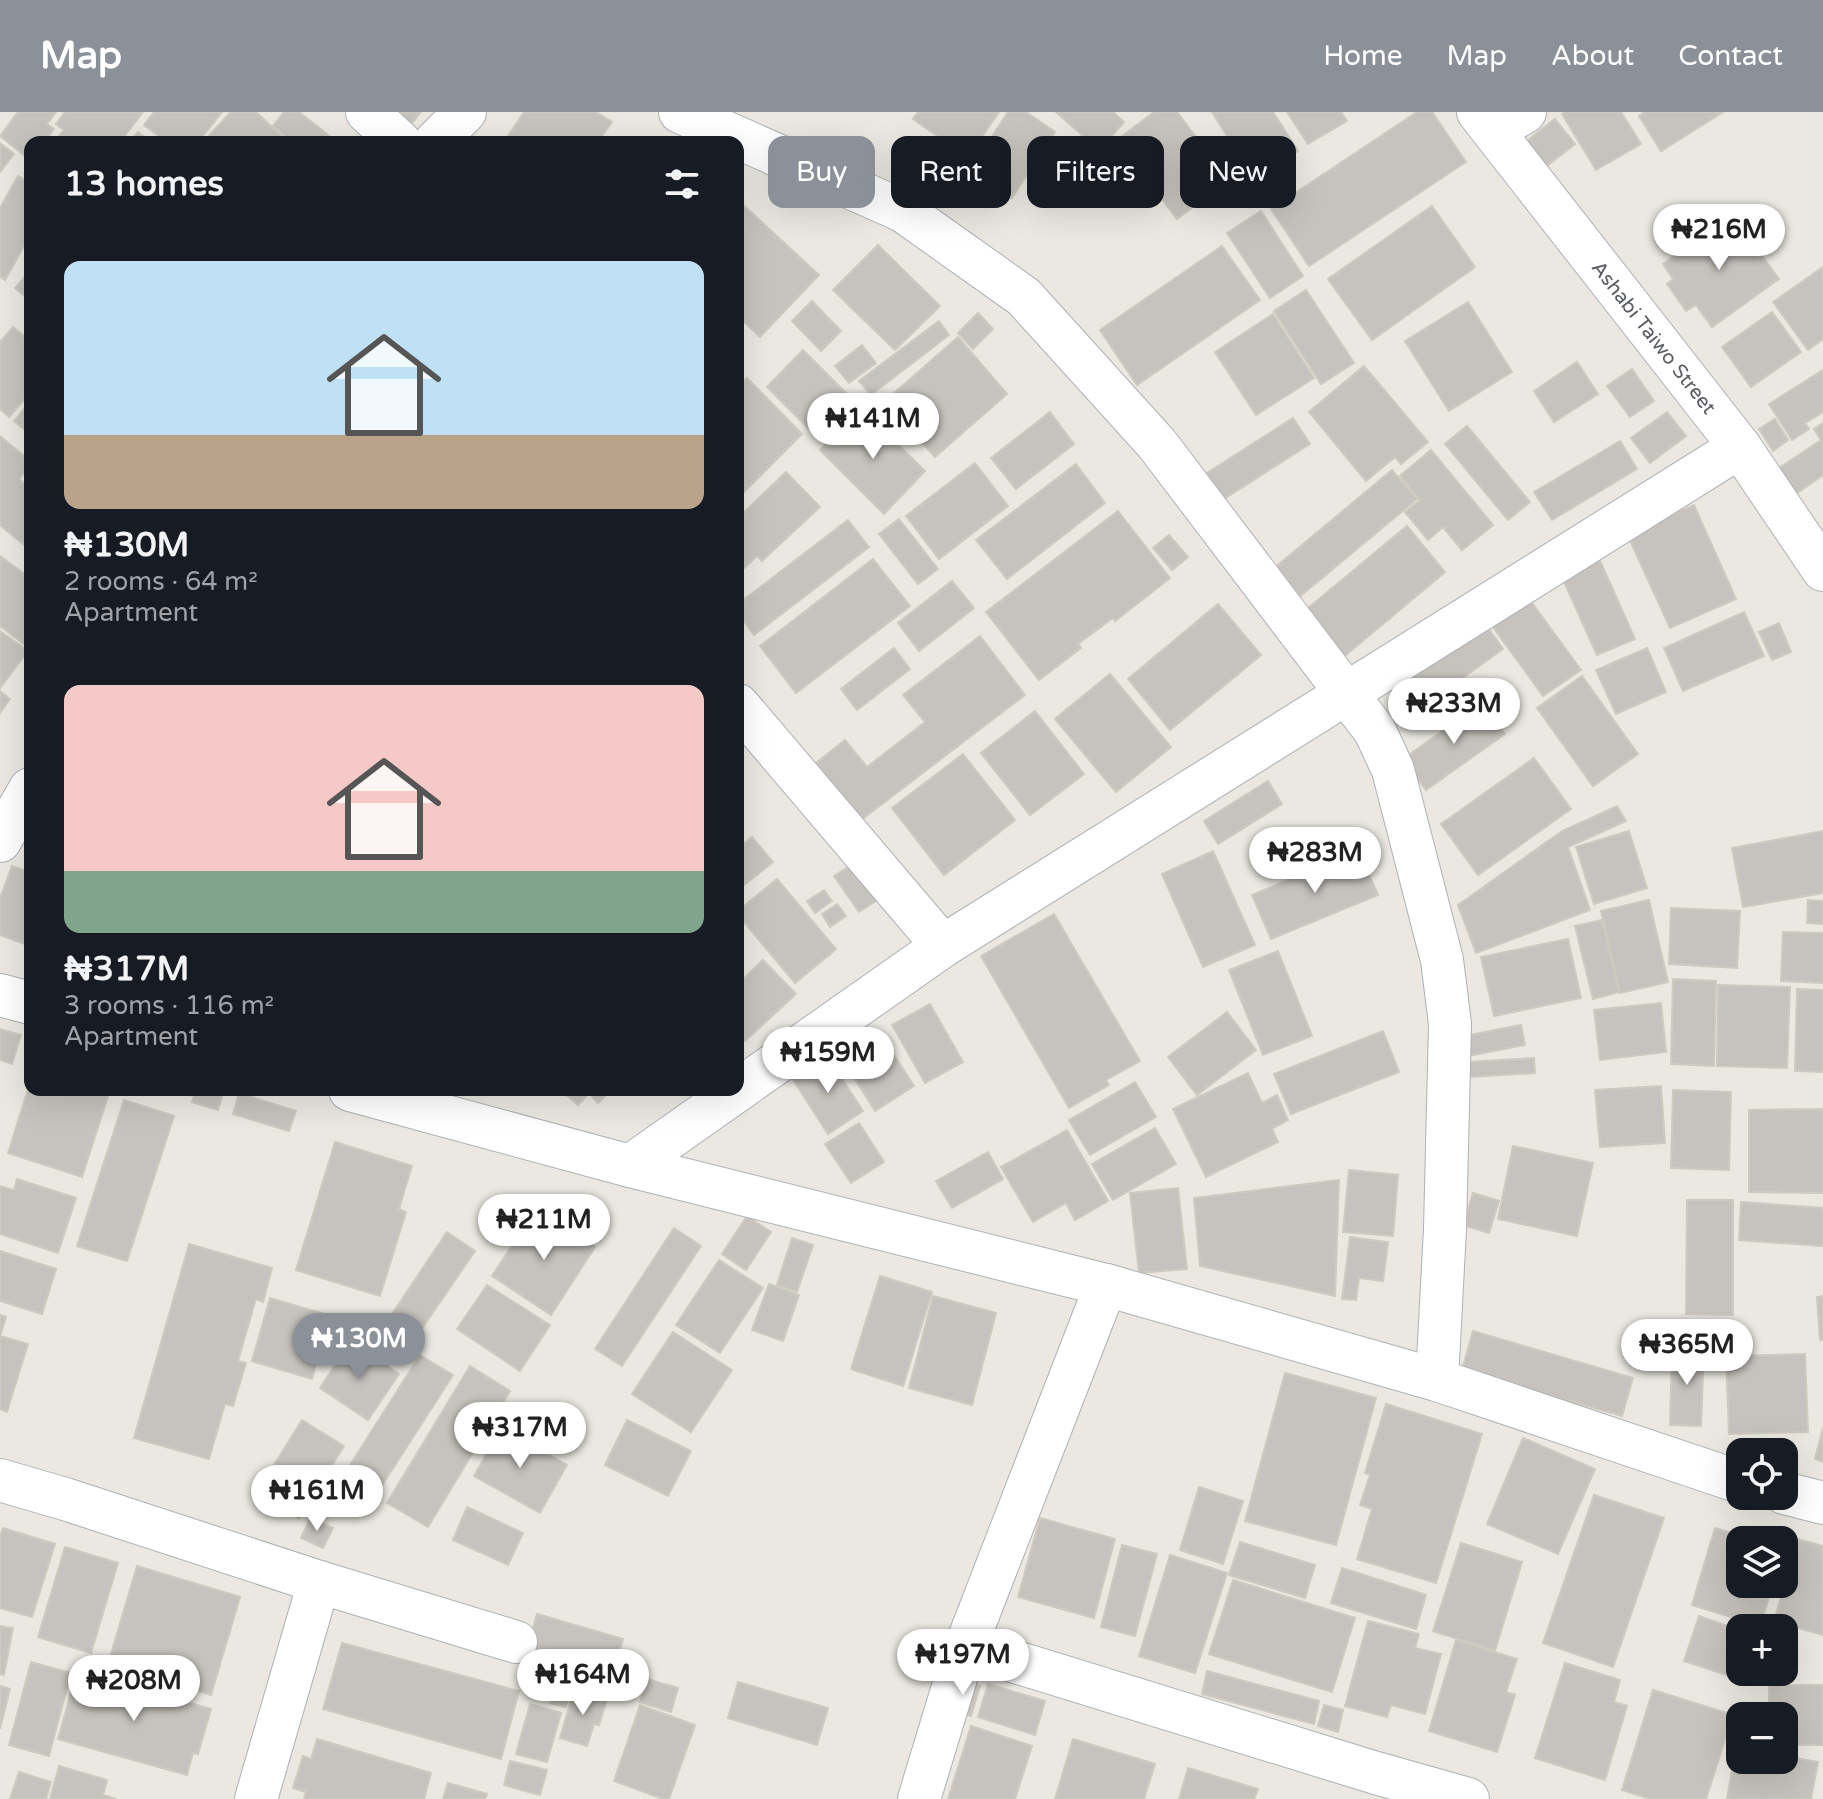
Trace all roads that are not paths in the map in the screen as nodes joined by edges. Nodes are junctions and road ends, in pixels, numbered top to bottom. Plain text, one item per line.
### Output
1 (367, 112) edge
2 (465, 112) edge
3 (680, 112) edge
4 (1498, 118) edge
5 (393, 136) edge
6 (441, 136) edge
7 (734, 136) edge
8 (744, 140) edge
9 (1740, 447) junction
10 (1823, 570) edge
11 (1346, 694) junction
12 (744, 712) edge
13 (24, 799) edge
14 (0, 841) edge
15 (943, 946) junction
16 (0, 995) edge
17 (24, 1001) edge
18 (744, 1086) edge
19 (372, 1096) edge
20 (729, 1096) edge
21 (630, 1166) junction
22 (1106, 1285) junction
23 (1437, 1380) junction
24 (1726, 1477) edge
25 (0, 1480) edge
26 (1798, 1497) edge
27 (1823, 1503) edge
28 (319, 1582) junction
29 (516, 1642) dead end
30 (964, 1651) junction
31 (256, 1799) edge
32 (919, 1799) edge
33 (1468, 1799) edge

1 - 5 street
2 - 6 street
3 - 7 street
4 - 9 street, Ashabi Taiwo Street
8 - 11 street
9 - 10 street, Ashabi Taiwo Street
9 - 11 street
11 - 15 street
11 - 23 street
12 - 15 street
13 - 14 street
15 - 18 street
16 - 17 street
19 - 21 street
20 - 21 street
21 - 22 street
22 - 23 street
22 - 30 street
23 - 24 street
25 - 28 street
26 - 27 street
28 - 29 street
28 - 31 street
30 - 32 street
30 - 33 street

